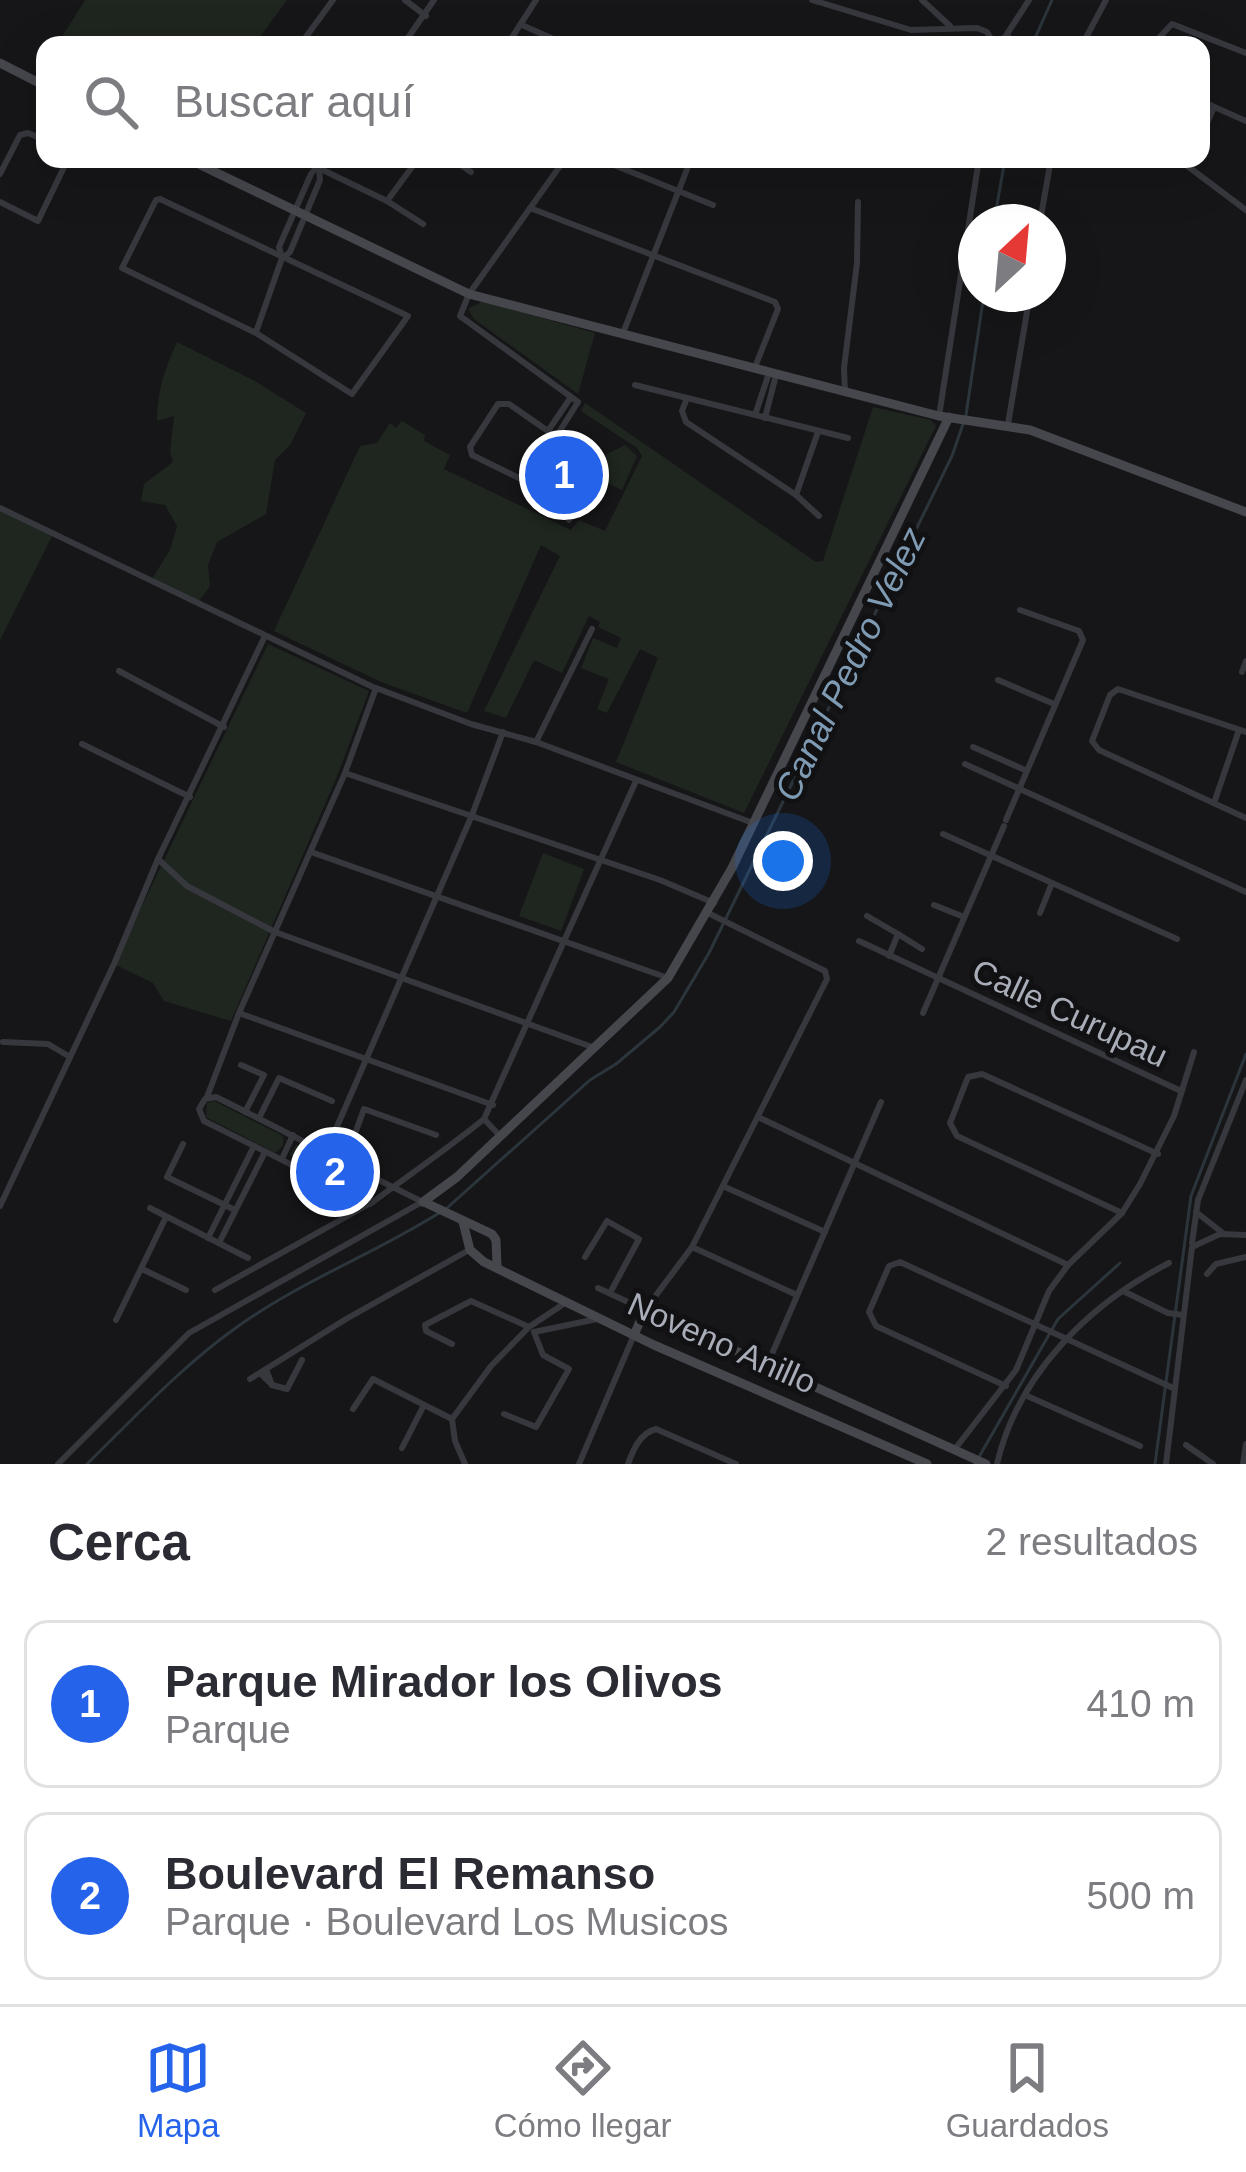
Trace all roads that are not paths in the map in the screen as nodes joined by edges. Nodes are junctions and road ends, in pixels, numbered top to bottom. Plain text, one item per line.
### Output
1 (333, 0) edge
2 (404, 0) edge
3 (434, 0) edge
4 (536, 0) edge
5 (812, 0) edge
6 (922, 0) edge
7 (1029, 0) edge
8 (1106, 0) edge
9 (931, 10) junction
10 (426, 16) junction
11 (522, 26) junction
12 (951, 26) junction
13 (929, 28) junction
14 (307, 36) edge
15 (410, 36) edge
16 (514, 36) edge
17 (546, 36) edge
18 (990, 36) edge
19 (1012, 36) edge
20 (1087, 36) edge
21 (1161, 36) edge
22 (1203, 36) edge
23 (1210, 39) edge
24 (1246, 53) edge
25 (0, 63) edge
26 (36, 81) edge
27 (1210, 105) edge
28 (1214, 107) junction
29 (1210, 116) edge
30 (1246, 121) edge
31 (36, 136) edge
32 (64, 168) edge
33 (207, 168) edge
34 (316, 168) edge
35 (321, 168) edge
36 (330, 168) edge
37 (411, 168) edge
38 (465, 168) edge
39 (559, 168) edge
40 (621, 168) edge
41 (687, 168) edge
42 (978, 168) edge
43 (1049, 168) edge
44 (1190, 168) edge
45 (471, 172) dead end
46 (0, 174) edge
47 (678, 191) junction
48 (386, 201) junction
49 (0, 202) edge
50 (858, 202) dead end
51 (1043, 204) edge
52 (713, 205) dead end
53 (530, 208) junction
54 (294, 210) junction
55 (1246, 210) edge
56 (306, 215) junction
57 (423, 224) dead end
58 (651, 256) junction
59 (282, 258) junction
60 (469, 294) junction
61 (1027, 312) edge
62 (256, 333) junction
63 (623, 333) junction
64 (755, 368) junction
65 (773, 373) junction
66 (635, 385) dead end
67 (845, 392) junction
68 (687, 398) junction
69 (575, 400) junction
70 (754, 415) junction
71 (949, 416) junction
72 (765, 418) junction
73 (1008, 424) junction
74 (548, 431) junction
75 (818, 432) junction
76 (556, 437) junction
77 (848, 438) dead end
78 (796, 495) junction
79 (576, 506) junction
80 (0, 508) edge
81 (1246, 512) edge
82 (819, 515) dead end
83 (568, 520) dead end
84 (1020, 610) dead end
85 (592, 629) dead end
86 (264, 638) junction
87 (1246, 661) edge
88 (119, 671) dead end
89 (1242, 672) dead end
90 (998, 680) dead end
91 (376, 688) junction
92 (1054, 704) junction
93 (224, 727) junction
94 (1242, 731) edge
95 (503, 732) junction
96 (536, 742) junction
97 (82, 744) dead end
98 (973, 748) dead end
99 (965, 764) dead end
100 (1025, 770) junction
101 (345, 773) junction
102 (636, 781) junction
103 (1019, 788) junction
104 (190, 797) junction
105 (1214, 803) junction
106 (472, 815) junction
107 (1246, 818) edge
108 (753, 824) junction
109 (943, 834) dead end
110 (311, 851) junction
111 (990, 855) junction
112 (158, 859) junction
113 (602, 861) junction
114 (1052, 883) junction
115 (1246, 892) edge
116 (437, 896) junction
117 (934, 905) dead end
118 (712, 911) junction
119 (1040, 913) dead end
120 (868, 916) dead end
121 (964, 917) junction
122 (275, 932) junction
123 (898, 934) junction
124 (1177, 939) dead end
125 (859, 941) dead end
126 (562, 942) junction
127 (922, 949) dead end
128 (889, 956) junction
129 (401, 977) junction
130 (668, 978) junction
131 (938, 979) junction
132 (923, 1012) dead end
133 (239, 1013) junction
134 (527, 1023) junction
135 (3, 1042) dead end
136 (596, 1049) junction
137 (1194, 1052) dead end
138 (70, 1057) junction
139 (367, 1061) junction
140 (241, 1065) dead end
141 (1246, 1080) edge
142 (1181, 1091) junction
143 (208, 1097) junction
144 (332, 1101) dead end
145 (880, 1102) dead end
146 (493, 1105) junction
147 (245, 1112) junction
148 (758, 1117) junction
149 (259, 1118) junction
150 (484, 1119) junction
151 (293, 1136) junction
152 (436, 1136) dead end
153 (500, 1136) junction
154 (182, 1144) dead end
155 (254, 1146) junction
156 (326, 1151) junction
157 (265, 1152) junction
158 (1158, 1154) junction
159 (281, 1160) junction
160 (345, 1161) junction
161 (853, 1164) junction
162 (393, 1187) junction
163 (725, 1187) junction
164 (370, 1204) junction
165 (429, 1204) junction
166 (225, 1205) junction
167 (0, 1206) edge
168 (150, 1208) dead end
169 (235, 1210) junction
170 (1196, 1212) junction
171 (1122, 1213) junction
172 (166, 1217) junction
173 (458, 1219) junction
174 (825, 1232) junction
175 (1224, 1234) junction
176 (1246, 1235) edge
177 (208, 1238) junction
178 (219, 1243) junction
179 (692, 1247) junction
180 (1192, 1247) junction
181 (470, 1250) junction
182 (585, 1257) dead end
183 (1246, 1257) edge
184 (248, 1258) dead end
185 (1169, 1263) dead end
186 (1068, 1265) junction
187 (497, 1266) junction
188 (142, 1269) junction
189 (1208, 1274) dead end
190 (598, 1288) dead end
191 (187, 1290) dead end
192 (215, 1290) dead end
193 (1123, 1291) junction
194 (610, 1293) junction
195 (797, 1295) junction
196 (568, 1300) junction
197 (645, 1310) junction
198 (1176, 1314) junction
199 (601, 1318) junction
200 (116, 1320) dead end
201 (1041, 1329) junction
202 (529, 1332) junction
203 (634, 1335) junction
204 (1065, 1341) junction
205 (452, 1344) dead end
206 (302, 1360) dead end
207 (768, 1363) junction
208 (263, 1371) junction
209 (250, 1379) dead end
210 (1006, 1386) junction
211 (1165, 1386) junction
212 (1025, 1395) junction
213 (424, 1405) junction
214 (352, 1409) dead end
215 (504, 1414) dead end
216 (452, 1419) junction
217 (1246, 1444) edge
218 (1186, 1445) dead end
219 (1141, 1446) dead end
220 (402, 1448) dead end
221 (955, 1449) junction
222 (984, 1463) edge
223 (1168, 1463) edge
224 (58, 1464) edge
225 (465, 1464) edge
226 (579, 1464) edge
227 (628, 1464) edge
228 (736, 1464) edge
229 (927, 1464) edge
230 (951, 1464) edge
231 (997, 1464) edge
232 (1213, 1464) edge
233 (1243, 1464) edge

1 - 14 street
2 - 10 street
3 - 10 street
4 - 11 street
5 - 13 street
6 - 9 street
7 - 19 street
8 - 20 street
9 - 12 street
9 - 13 street
10 - 15 street
11 - 16 street
11 - 17 street
12 - 13 street
12 - 18 street
21 - 22 street
23 - 24 street
25 - 26 street
27 - 28 street
28 - 29 street
28 - 30 street
31 - 46 street
32 - 49 street
33 - 54 street
34 - 54 street
35 - 56 street
36 - 48 street
37 - 48 street
38 - 45 street
39 - 53 street
40 - 47 street
41 - 47 street
42 - 71 street
43 - 51 street
44 - 55 street
47 - 52 street
47 - 58 street
48 - 57 street
50 - 67 street
53 - 58 street
53 - 60 street
54 - 56 street
54 - 59 street
56 - 59 street
56 - 60 street
58 - 63 street
58 - 64 street
59 - 62 street
59 - 62 street
59 - 62 street
60 - 63 street
60 - 69 street
61 - 73 street
63 - 64 street
64 - 65 street
65 - 67 street
65 - 70 street
65 - 72 street
66 - 68 street
67 - 71 street
68 - 70 street
68 - 78 street
69 - 74 street
69 - 76 street
70 - 72 street
71 - 73 street
71 - 108 street
72 - 75 street
73 - 81 street
74 - 76 street
74 - 79 street
75 - 77 street
75 - 78 street
76 - 79 street
78 - 82 street
79 - 83 street
80 - 86 street
84 - 92 street
85 - 96 street
86 - 91 street
86 - 93 street
87 - 89 street
88 - 93 street
90 - 92 street
91 - 95 street
91 - 101 street
92 - 100 street
93 - 104 street
94 - 105 street
94 - 105 street
95 - 96 street
95 - 106 street
96 - 102 street
97 - 104 street
98 - 100 street
99 - 103 street
100 - 103 street
101 - 106 street
101 - 110 street
102 - 108 street
102 - 113 street
103 - 111 street
103 - 115 street
104 - 112 street
105 - 107 street
106 - 113 street
106 - 116 street
108 - 118 street
109 - 111 street
110 - 116 street
110 - 122 street
111 - 114 street
111 - 121 street
112 - 122 street
112 - 138 street
113 - 118 street
113 - 126 street
114 - 119 street
114 - 124 street
116 - 126 street
116 - 129 street
117 - 121 street
118 - 130 street
118 - 148 street
120 - 123 street
121 - 131 street
122 - 129 street
122 - 133 street
123 - 127 street
123 - 128 street
125 - 128 street, Calle Curupau
126 - 130 street
126 - 134 street
128 - 131 street, Calle Curupau
129 - 134 street
129 - 139 street
130 - 136 street
131 - 132 street
131 - 142 street, Calle Curupau
133 - 139 street
133 - 143 street
134 - 136 street
134 - 146 street
135 - 138 street
136 - 153 street
137 - 142 street
138 - 167 street
139 - 146 street
139 - 156 street
140 - 147 street
141 - 170 street
142 - 158 street
143 - 147 street
143 - 155 street
144 - 149 street
145 - 161 street
146 - 150 street
147 - 149 street
148 - 161 street
148 - 163 street
149 - 151 street
150 - 153 street
150 - 162 street
151 - 156 street
151 - 159 street
152 - 160 street
153 - 165 street
154 - 166 street
155 - 157 street
155 - 166 street
156 - 160 street
157 - 159 street
157 - 169 street
158 - 171 street
158 - 171 street
159 - 164 street
160 - 162 street
161 - 174 street
161 - 186 street
162 - 164 street
162 - 165 street
163 - 174 street
163 - 179 street
164 - 192 street
165 - 173 street, Noveno Anillo
165 - 224 street
166 - 169 street
166 - 177 street
168 - 172 street
169 - 178 street
170 - 175 street
170 - 180 street
171 - 186 street
172 - 177 street
172 - 188 street
173 - 181 street
173 - 187 street, Noveno Anillo
174 - 195 street
175 - 176 street
175 - 180 street
177 - 178 street
178 - 184 street
179 - 195 street
179 - 197 street
180 - 198 street
181 - 187 street, Noveno Anillo
181 - 208 street
182 - 194 street
183 - 189 street
185 - 193 street
186 - 201 street
187 - 196 street, Noveno Anillo
188 - 191 street
188 - 200 street
190 - 194 street
193 - 198 street
193 - 204 street
194 - 197 street
195 - 207 street
196 - 199 street, Noveno Anillo
196 - 202 street
197 - 203 street
197 - 207 street, Noveno Anillo
198 - 211 street
199 - 202 street
199 - 203 street, Noveno Anillo
201 - 204 street
201 - 210 street
201 - 210 street
202 - 205 street
202 - 215 street
202 - 216 street
203 - 226 street
203 - 229 street, Noveno Anillo
204 - 211 street
204 - 212 street
206 - 208 street
207 - 221 street, Noveno Anillo
208 - 209 street
210 - 221 street
211 - 223 street
212 - 219 street
212 - 231 street
213 - 214 street
213 - 216 street
213 - 220 street
216 - 225 street
217 - 233 street
218 - 232 street
221 - 222 street, Noveno Anillo
221 - 230 street
227 - 228 street

